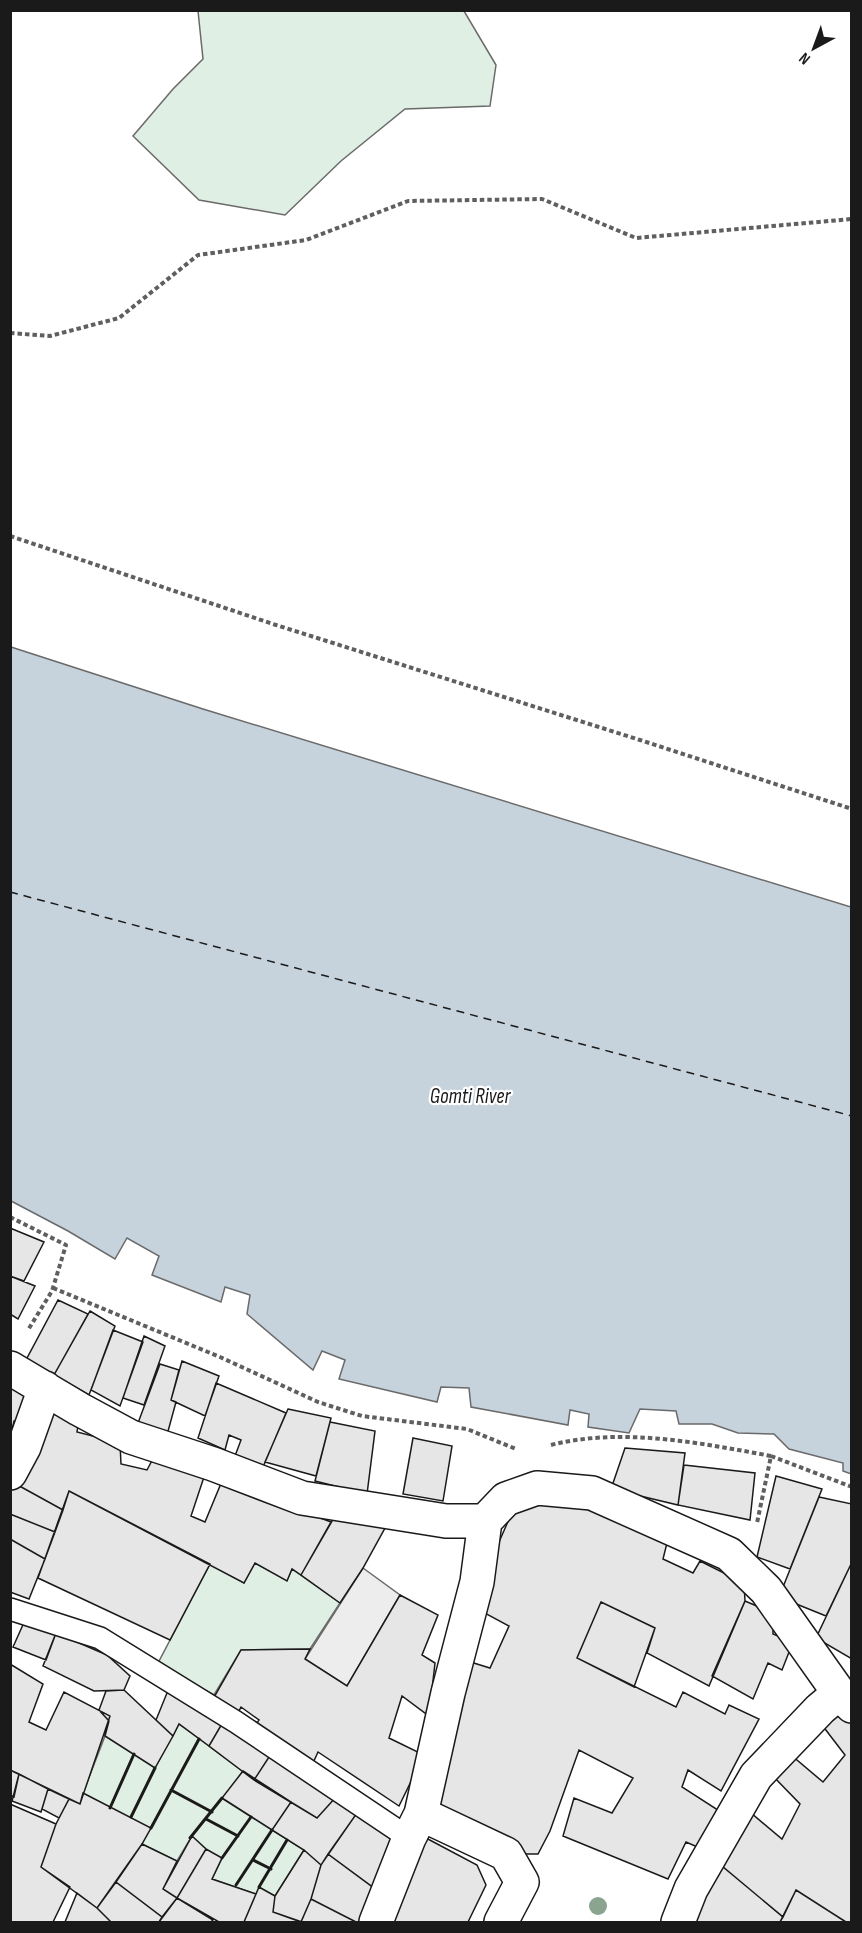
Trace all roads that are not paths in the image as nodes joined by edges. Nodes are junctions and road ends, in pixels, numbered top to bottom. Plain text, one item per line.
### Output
1 (10, 1368) edge
2 (45, 1389) junction
3 (10, 1473) edge
4 (485, 1521) junction
5 (10, 1609) edge
6 (845, 1700) edge
7 (415, 1826) junction
8 (376, 1923) edge
9 (501, 1923) edge
10 (678, 1923) edge

1 - 2 street
2 - 3 street
2 - 4 street
4 - 6 street
4 - 7 street
5 - 7 lane
6 - 10 street
7 - 8 street
7 - 9 street

